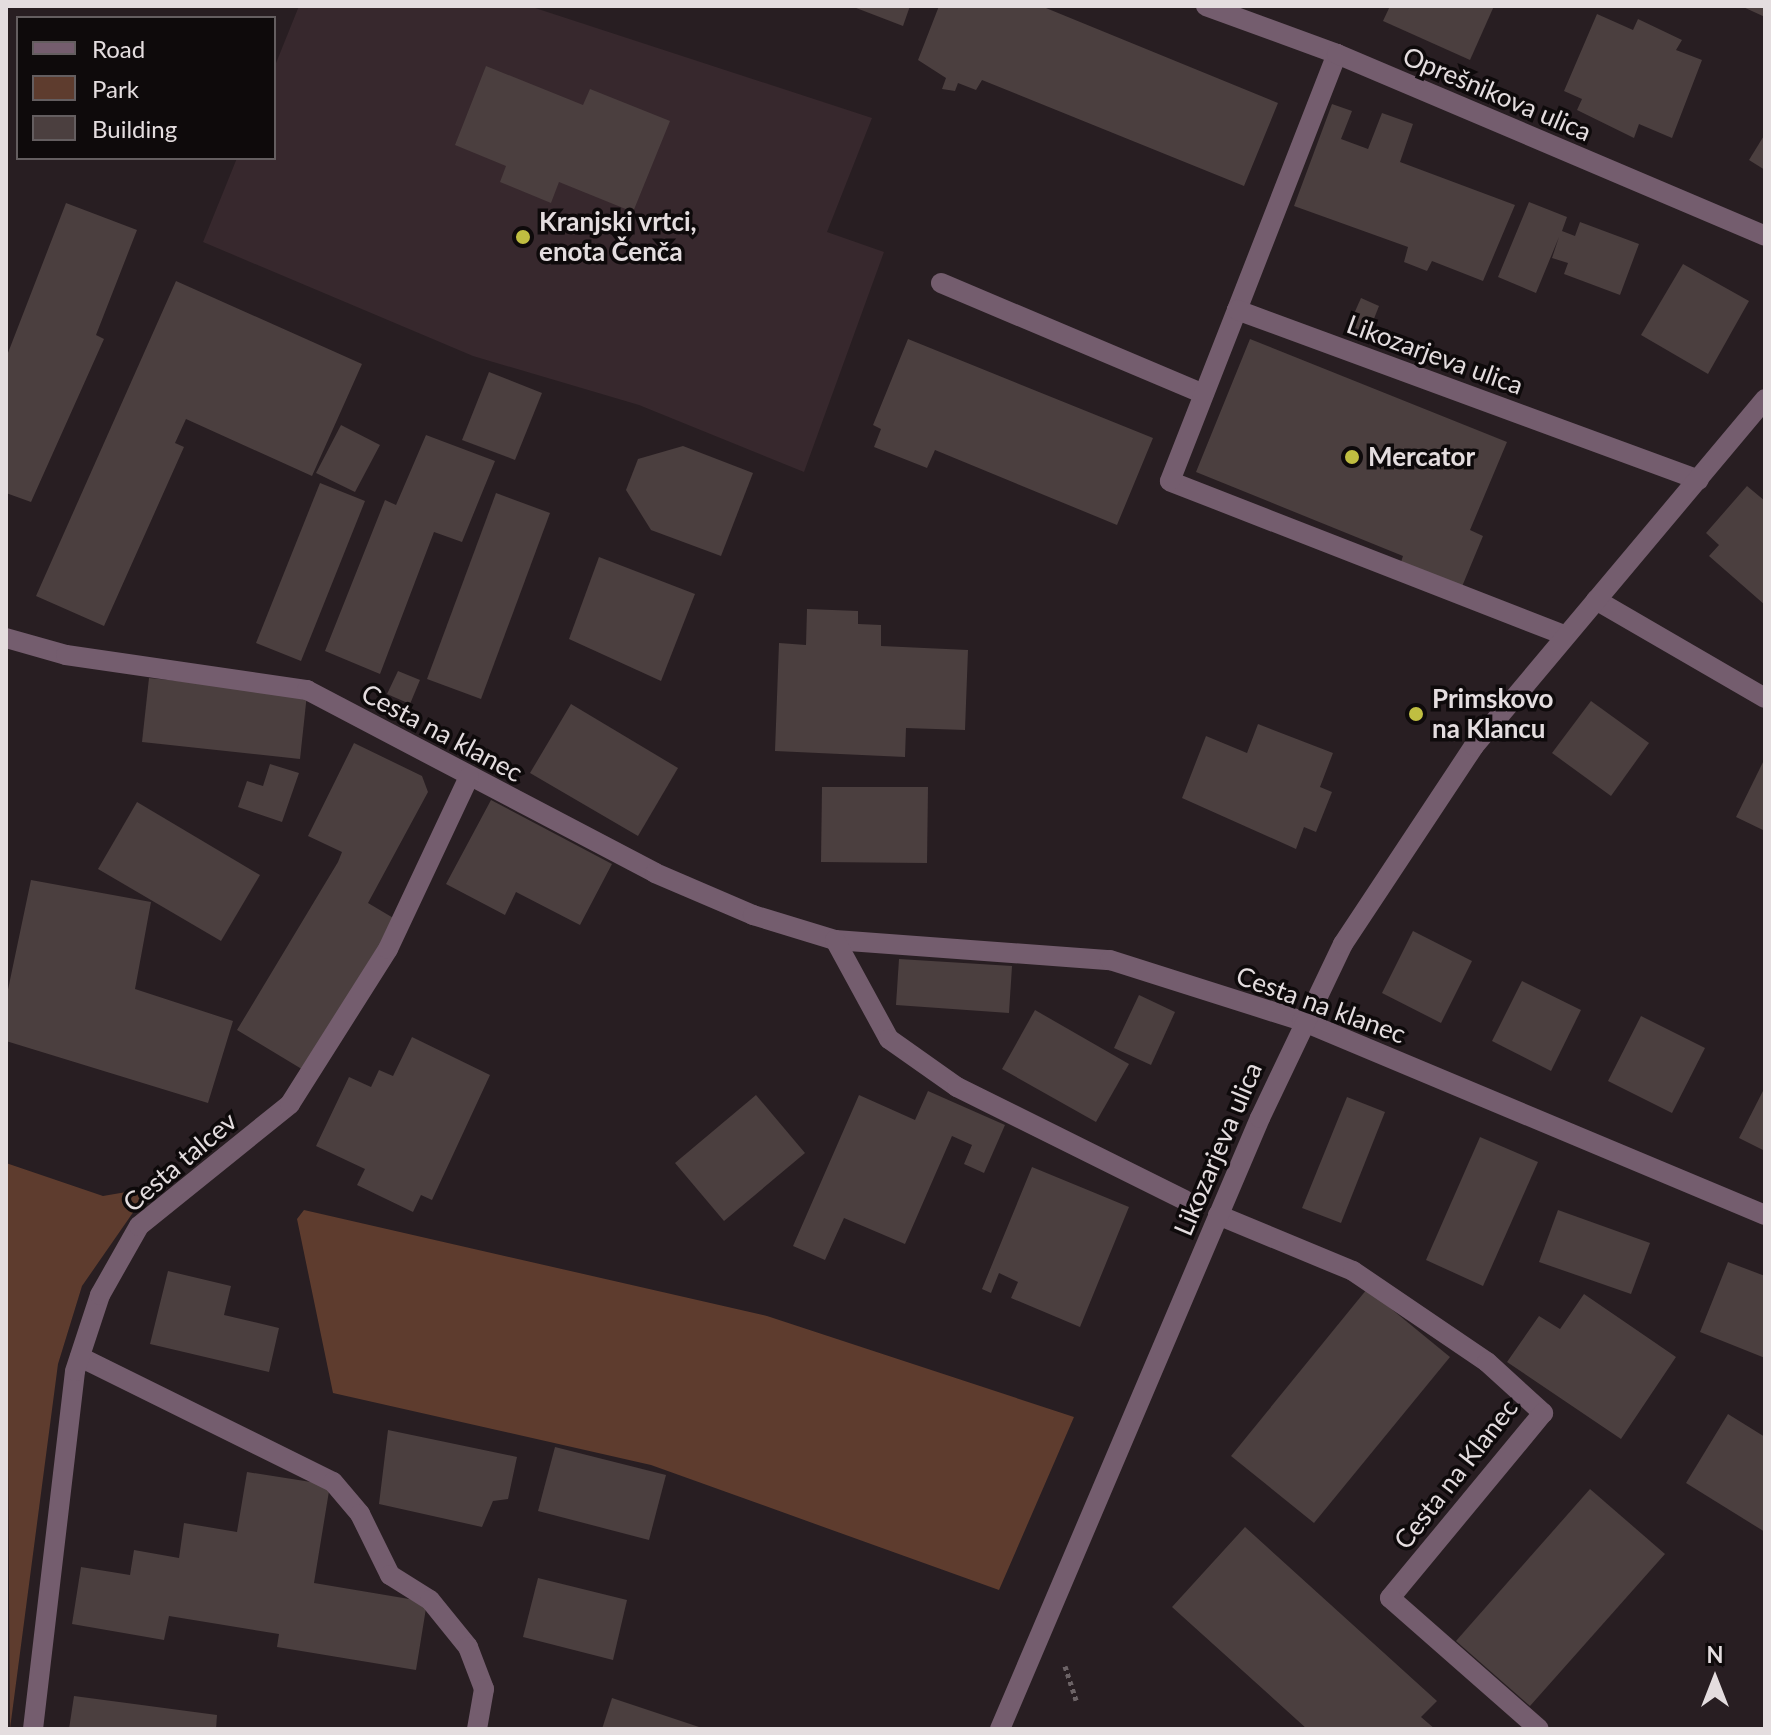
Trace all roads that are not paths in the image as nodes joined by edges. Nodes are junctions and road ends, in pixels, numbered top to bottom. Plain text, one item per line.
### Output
1 (1206, 6) edge
2 (1337, 54) junction
3 (1765, 236) edge
4 (941, 283) dead end
5 (1237, 310) junction
6 (1204, 394) junction
7 (1765, 399) edge
8 (1699, 480) junction
9 (1596, 600) junction
10 (1564, 635) junction
11 (6, 638) edge
12 (1765, 698) edge
13 (469, 777) junction
14 (835, 940) junction
15 (1302, 1021) junction
16 (1185, 1200) dead end
17 (1218, 1215) junction
18 (1765, 1215) edge
19 (80, 1357) junction
20 (33, 1729) edge
21 (477, 1729) edge
22 (1000, 1729) edge
23 (1539, 1729) edge

1 - 2 street, Oprešnikova ulica
2 - 3 street, Oprešnikova ulica
2 - 5 street
4 - 6 street
5 - 6 street
5 - 8 street, Likozarjeva ulica
6 - 10 street
7 - 8 street, Likozarjeva ulica
8 - 9 street, Likozarjeva ulica
9 - 10 street, Likozarjeva ulica
9 - 12 street
10 - 15 street, Likozarjeva ulica
11 - 13 street, Cesta na klanec
13 - 14 street, Cesta na klanec
13 - 19 street, Cesta talcev
14 - 15 street, Cesta na klanec
14 - 16 street
15 - 17 street, Likozarjeva ulica
15 - 18 street, Cesta na klanec
17 - 22 street, Likozarjeva ulica
17 - 23 street, Cesta na Klanec
19 - 20 street, Cesta talcev
19 - 21 street

